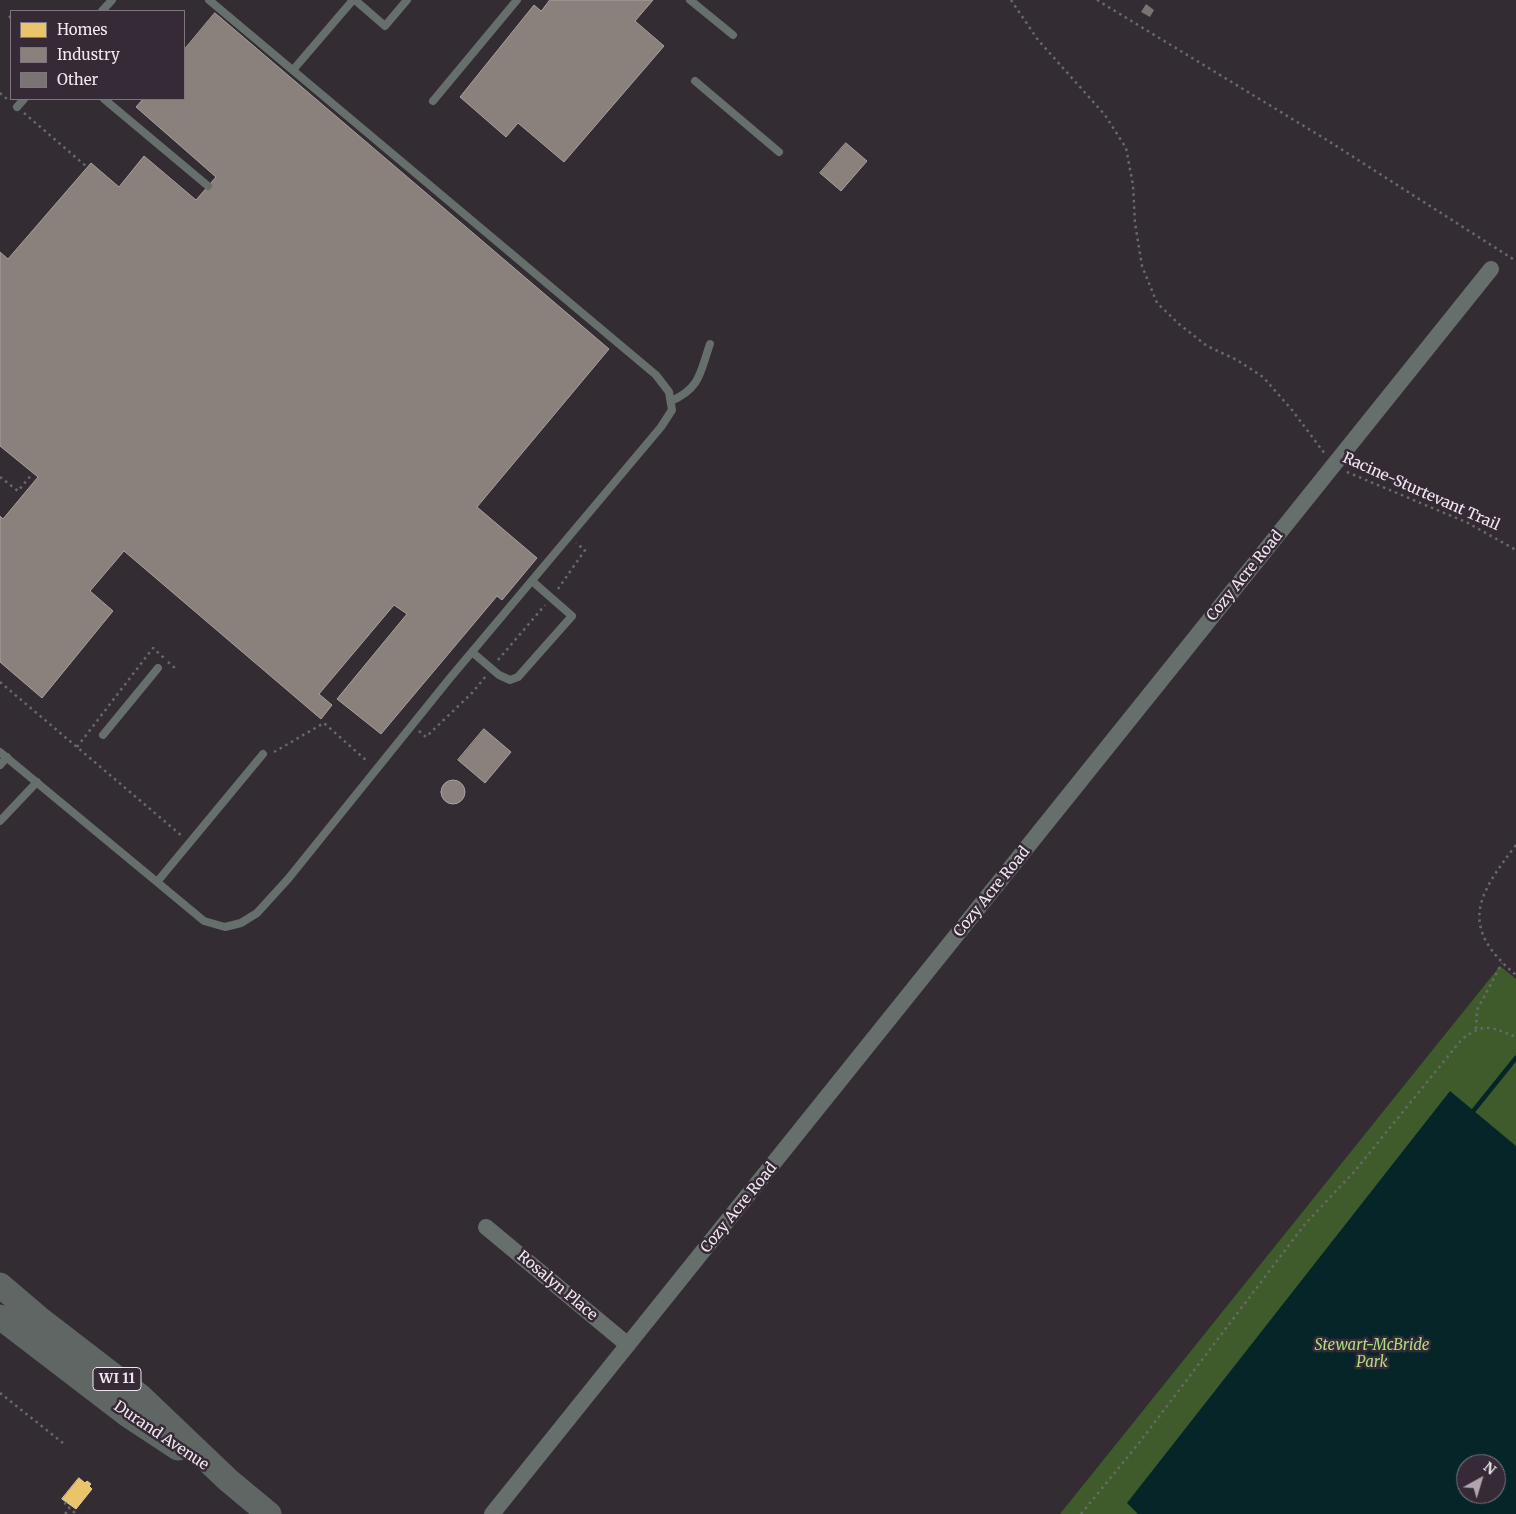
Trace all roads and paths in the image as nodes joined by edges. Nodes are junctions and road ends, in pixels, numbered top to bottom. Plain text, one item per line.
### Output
1 (112, 0) edge
2 (209, 0) edge
3 (354, 0) edge
4 (407, 0) edge
5 (517, 0) edge
6 (690, 0) edge
7 (1011, 0) edge
8 (1097, 0) edge
9 (103, 10) edge
10 (733, 35) dead end
11 (293, 70) junction
12 (694, 82) dead end
13 (0, 93) edge
14 (23, 100) edge
15 (105, 100) edge
16 (433, 101) dead end
17 (17, 107) junction
18 (778, 152) dead end
19 (88, 167) dead end
20 (208, 186) dead end
21 (1516, 261) edge
22 (1492, 269) dead end
23 (710, 344) dead end
24 (672, 401) junction
25 (1333, 466) junction
26 (32, 473) dead end
27 (0, 477) edge
28 (570, 537) junction
29 (1516, 550) edge
30 (532, 581) junction
31 (551, 598) junction
32 (472, 652) junction
33 (158, 668) dead end
34 (491, 669) junction
35 (0, 682) edge
36 (412, 726) junction
37 (103, 735) dead end
38 (267, 746) dead end
39 (262, 754) dead end
40 (3, 755) edge
41 (0, 765) edge
42 (376, 770) junction
43 (37, 782) junction
44 (0, 821) edge
45 (189, 843) junction
46 (1516, 845) edge
47 (157, 882) junction
48 (1502, 963) junction
49 (1516, 975) edge
50 (1476, 1029) junction
51 (1516, 1037) edge
52 (486, 1227) dead end
53 (0, 1285) edge
54 (0, 1317) edge
55 (628, 1346) junction
56 (0, 1393) edge
57 (163, 1429) junction
58 (63, 1443) dead end
59 (66, 1502) dead end
60 (70, 1509) junction
61 (65, 1514) edge
62 (76, 1514) edge
63 (269, 1514) edge
64 (492, 1514) edge
65 (1081, 1514) edge

1 - 9 lane
2 - 11 lane
3 - 4 lane
3 - 11 lane
5 - 16 lane
6 - 10 lane
7 - 25 path, Racine-Sturtevant Trail
8 - 21 path
11 - 24 lane
12 - 18 lane
13 - 17 path
14 - 17 lane
15 - 20 lane
17 - 19 path
22 - 25 street, Cozy Acre Road
23 - 24 lane
24 - 28 lane
25 - 29 path, Racine-Sturtevant Trail
25 - 55 street, Cozy Acre Road
26 - 27 path
28 - 30 lane
28 - 31 path
30 - 31 lane
30 - 32 lane
31 - 34 path
31 - 34 lane
32 - 34 lane
32 - 36 lane
33 - 37 lane
34 - 36 path
35 - 45 path
36 - 42 lane
38 - 42 path
39 - 45 lane
40 - 41 lane
40 - 43 lane
42 - 47 lane
43 - 44 lane
43 - 47 lane
45 - 47 lane
46 - 48 path
48 - 49 path
48 - 50 path
50 - 51 path
50 - 65 path
52 - 55 street, Rosalyn Place
53 - 57 main road, Durand Avenue / WI 11
54 - 57 main road, Durand Avenue / WI 11
55 - 64 street, Cozy Acre Road
56 - 58 path
57 - 63 main road, Durand Avenue / WI 11
59 - 60 path
60 - 61 path
60 - 62 path

